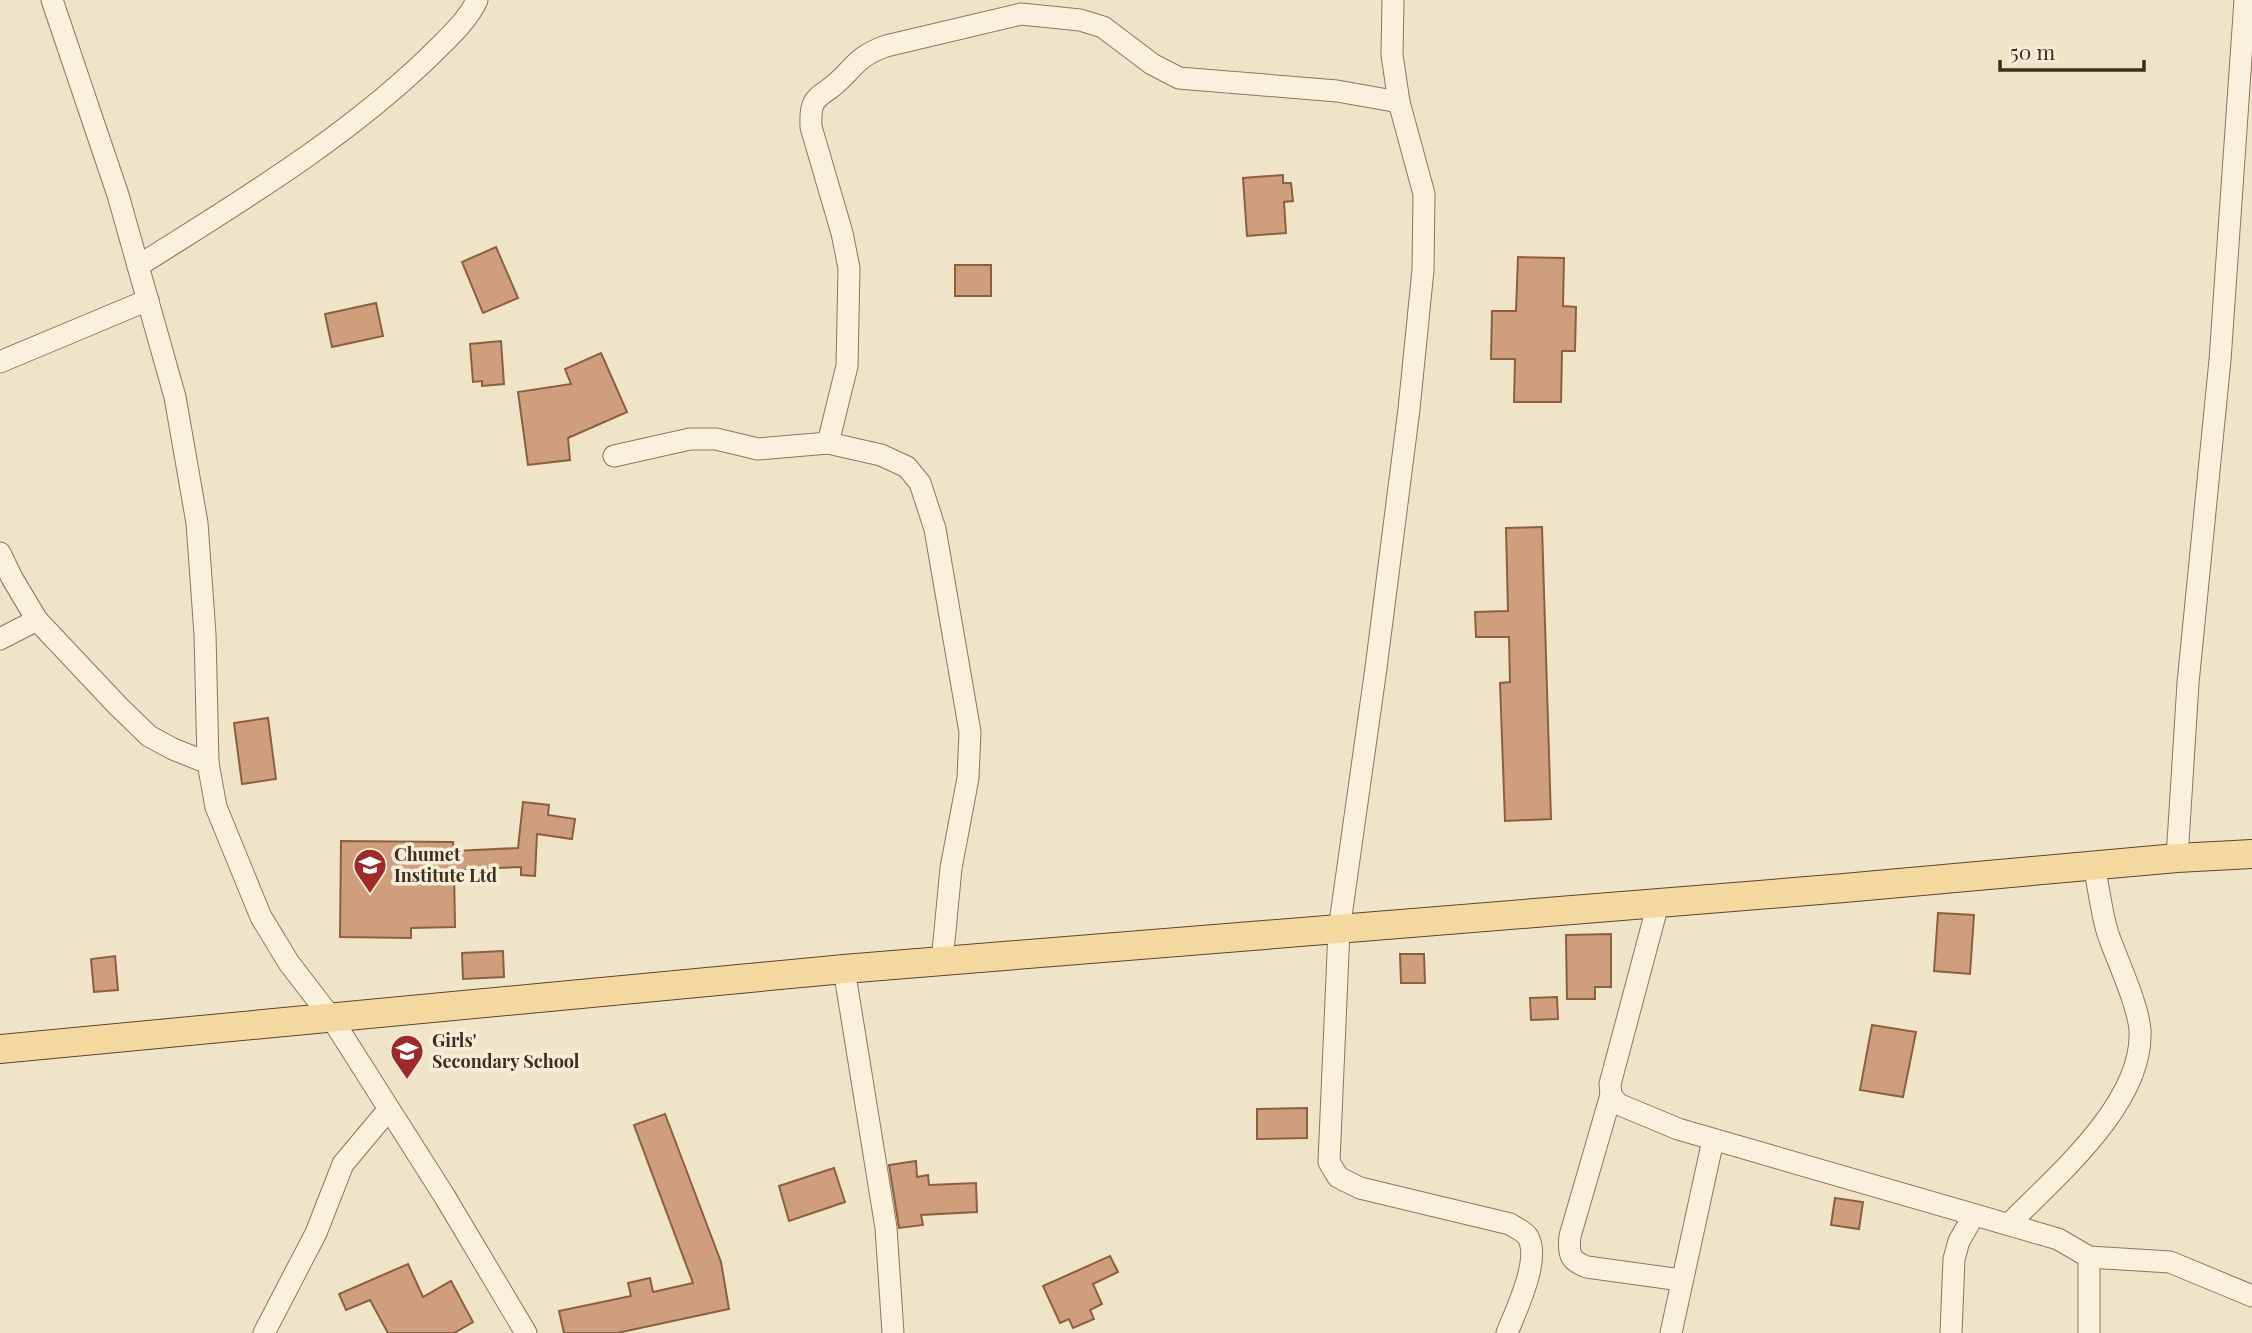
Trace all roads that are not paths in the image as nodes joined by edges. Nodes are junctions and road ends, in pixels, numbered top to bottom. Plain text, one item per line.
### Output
1 (52, 0) edge
2 (477, 0) edge
3 (1393, 0) edge
4 (2245, 0) edge
5 (1399, 102) junction
6 (138, 266) junction
7 (148, 300) junction
8 (0, 362) edge
9 (828, 443) junction
10 (614, 456) dead end
11 (0, 553) edge
12 (37, 620) junction
13 (0, 639) edge
14 (208, 763) junction
15 (2252, 854) edge
16 (2176, 858) junction
17 (2094, 866) junction
18 (1658, 904) junction
19 (1339, 930) junction
20 (942, 962) junction
21 (844, 969) junction
22 (332, 1019) junction
23 (0, 1049) edge
24 (1611, 1095) junction
25 (389, 1109) junction
26 (1713, 1140) junction
27 (1974, 1215) junction
28 (2009, 1224) junction
29 (2089, 1257) junction
30 (1681, 1280) junction
31 (2252, 1296) edge
32 (264, 1333) edge
33 (526, 1333) edge
34 (893, 1333) edge
35 (1507, 1333) edge
36 (1671, 1333) edge
37 (1951, 1333) edge
38 (2089, 1333) edge

1 - 6 street
2 - 6 street
3 - 5 street
4 - 16 street
5 - 9 street
5 - 19 street
6 - 7 street
7 - 8 street
7 - 14 street
9 - 10 street
9 - 20 street
11 - 12 street
12 - 13 street
12 - 14 street
14 - 22 street
15 - 16 main road
16 - 17 main road
17 - 18 main road
17 - 28 street
18 - 19 main road
18 - 24 street
19 - 20 main road
19 - 35 street
20 - 21 main road
21 - 22 main road
21 - 34 street
22 - 23 main road
22 - 25 street
24 - 26 street
24 - 30 street
25 - 32 street
25 - 33 street
26 - 27 street
26 - 30 street
27 - 28 street
27 - 37 street
28 - 29 street
29 - 31 street
29 - 38 street
30 - 36 street

